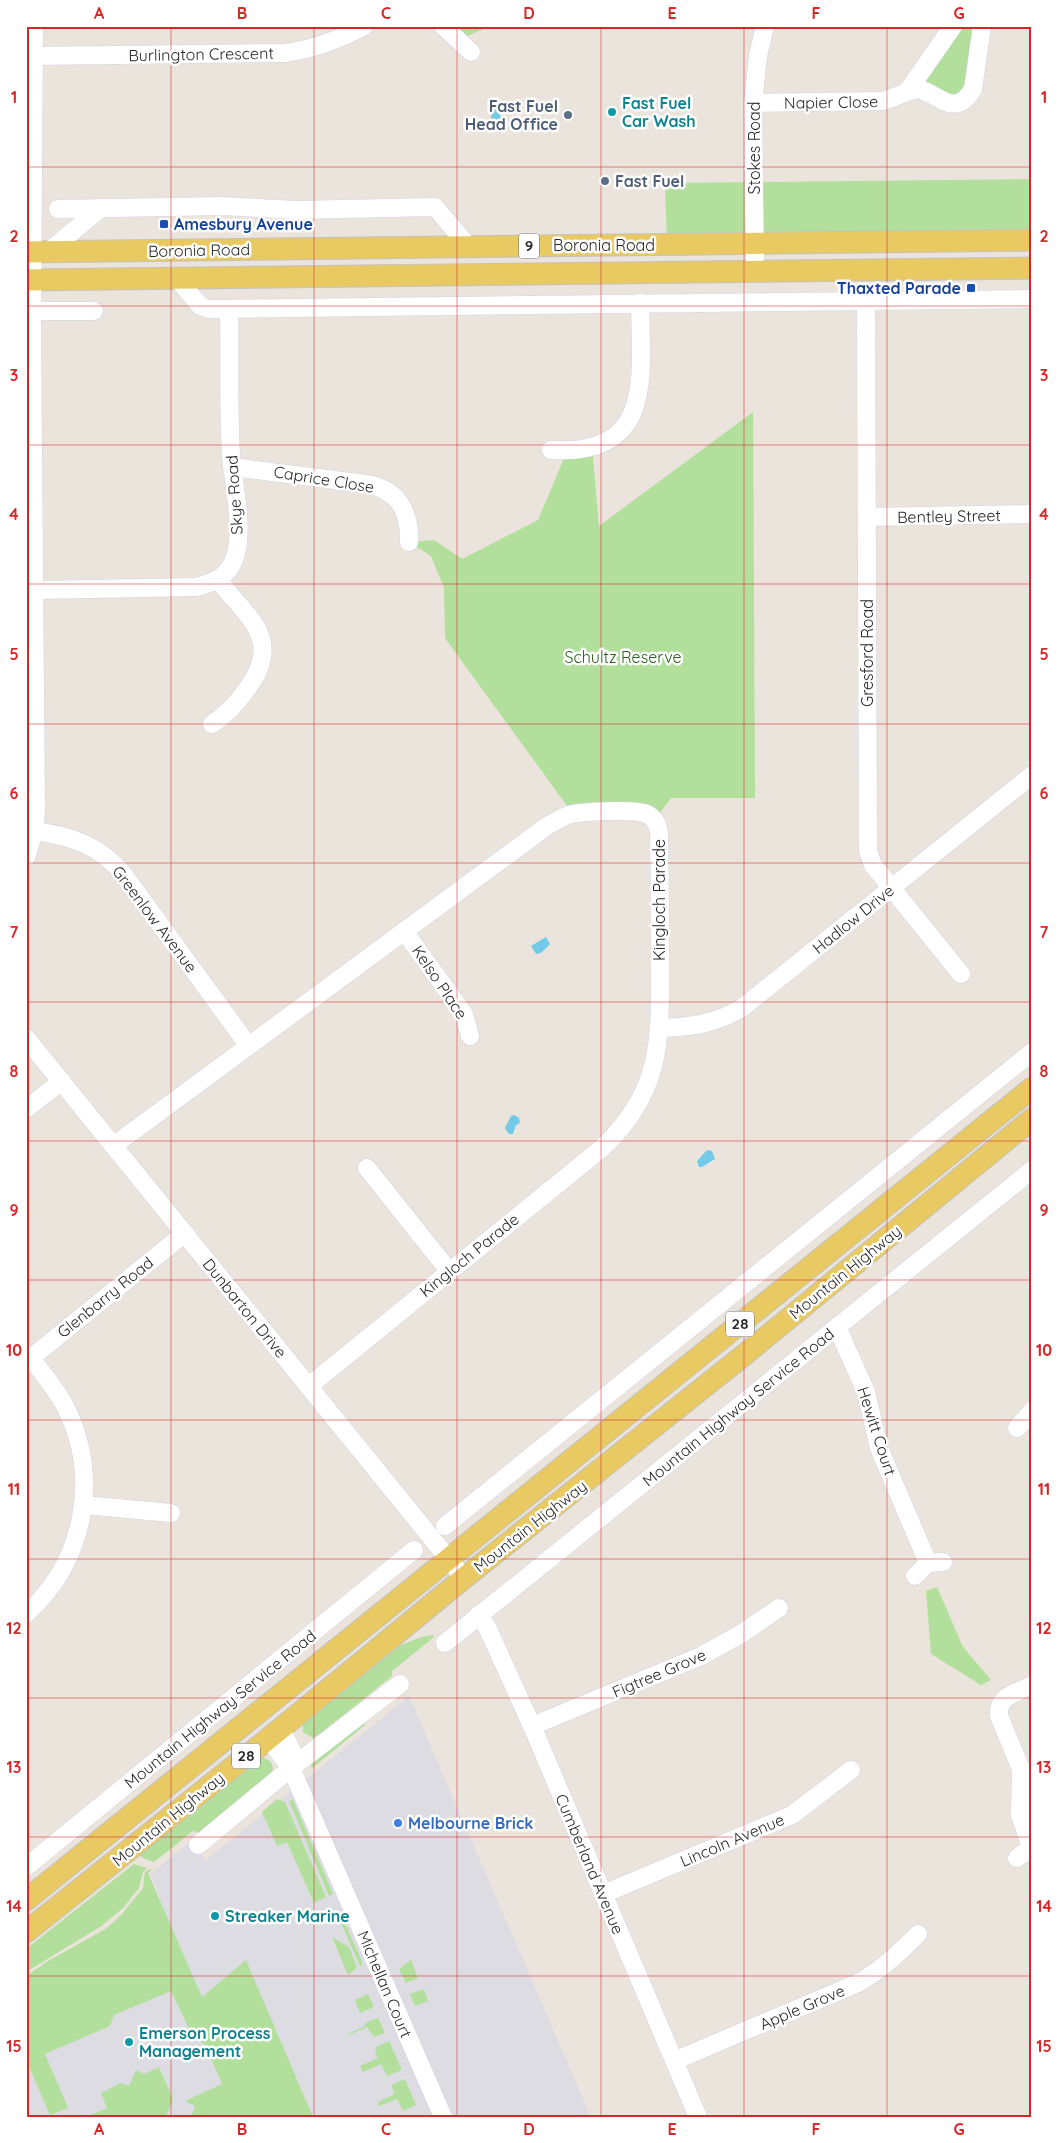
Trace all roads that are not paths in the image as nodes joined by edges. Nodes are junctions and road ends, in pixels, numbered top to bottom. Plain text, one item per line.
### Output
1 (34, 26) edge
2 (364, 26) edge
3 (443, 26) edge
4 (765, 26) edge
5 (953, 26) edge
6 (982, 26) edge
7 (471, 52) dead end
8 (33, 56) junction
9 (29, 92) edge
10 (906, 92) junction
11 (753, 103) junction
12 (101, 208) junction
13 (58, 209) dead end
14 (1026, 239) edge
15 (754, 244) junction
16 (469, 247) junction
17 (36, 252) edge
18 (1032, 268) edge
19 (755, 271) junction
20 (177, 278) junction
21 (30, 280) edge
22 (1032, 299) edge
23 (866, 300) junction
24 (640, 304) junction
25 (229, 309) junction
26 (29, 311) edge
27 (94, 311) dead end
28 (550, 450) dead end
29 (232, 467) junction
30 (30, 502) edge
31 (1032, 514) edge
32 (866, 517) junction
33 (408, 542) dead end
34 (218, 580) junction
35 (35, 590) junction
36 (31, 693) edge
37 (212, 724) dead end
38 (1032, 775) edge
39 (34, 831) junction
40 (26, 857) edge
41 (891, 888) junction
42 (404, 930) junction
43 (960, 974) dead end
44 (660, 1028) junction
45 (470, 1036) dead end
46 (26, 1038) edge
47 (248, 1045) junction
48 (1032, 1052) edge
49 (62, 1081) junction
50 (1032, 1088) edge
51 (1010, 1106) junction
52 (26, 1109) edge
53 (1030, 1125) edge
54 (113, 1146) junction
55 (367, 1168) dead end
56 (1032, 1170) edge
57 (185, 1233) junction
58 (449, 1271) junction
59 (837, 1327) junction
60 (28, 1360) edge
61 (309, 1386) junction
62 (1032, 1411) edge
63 (1017, 1428) dead end
64 (572, 1460) junction
65 (611, 1462) junction
66 (519, 1467) junction
67 (84, 1505) junction
68 (514, 1506) junction
69 (171, 1513) dead end
70 (445, 1526) dead end
71 (414, 1550) dead end
72 (449, 1559) junction
73 (914, 1576) dead end
74 (464, 1578) junction
75 (779, 1608) dead end
76 (26, 1614) edge
77 (478, 1615) junction
78 (444, 1644) dead end
79 (400, 1684) dead end
80 (1032, 1685) edge
81 (258, 1713) junction
82 (532, 1726) junction
83 (275, 1734) junction
84 (291, 1768) junction
85 (851, 1770) dead end
86 (198, 1845) dead end
87 (1031, 1847) edge
88 (1017, 1858) dead end
89 (26, 1867) edge
90 (603, 1894) junction
91 (26, 1900) edge
92 (26, 1932) edge
93 (918, 1934) dead end
94 (674, 2061) junction
95 (443, 2117) edge
96 (698, 2117) edge

1 - 8 street
2 - 8 street, Burlington Crescent
3 - 7 street
4 - 11 street, Stokes Road
5 - 10 street
6 - 10 street, Napier Close
8 - 9 street
9 - 17 street
10 - 11 street, Napier Close
11 - 15 street, Stokes Road
12 - 13 street
12 - 16 street
12 - 17 street
14 - 15 main road, Boronia Road / 9
15 - 16 main road, Boronia Road / 9
15 - 19 street, Stokes Road
16 - 17 main road, Boronia Road / 9
17 - 21 street
18 - 19 main road, Boronia Road / 9
19 - 20 main road, Boronia Road / 9
20 - 21 main road, Boronia Road / 9
20 - 25 street, Boronia Road
21 - 26 street
22 - 23 street, Boronia Road
23 - 24 street, Boronia Road
23 - 32 street, Gresford Road
24 - 25 street, Boronia Road
24 - 28 street
25 - 29 street, Skye Road
26 - 27 street
26 - 30 street
29 - 33 street, Caprice Close
29 - 34 street, Skye Road
30 - 35 street
31 - 32 street, Bentley Street
32 - 41 street, Gresford Road
34 - 35 street
34 - 37 street
35 - 36 street
36 - 39 street
38 - 41 street, Hadlow Drive
39 - 40 street
39 - 47 street, Greenlow Avenue
41 - 43 street, Gresford Road
41 - 44 street, Hadlow Drive
42 - 44 street, Kingloch Parade
42 - 45 street, Kelso Place
42 - 47 street, Kingloch Parade
44 - 58 street, Kingloch Parade
46 - 49 street, Dunbarton Drive
47 - 54 street, Kingloch Parade
48 - 66 street
49 - 52 street
49 - 54 street, Dunbarton Drive
50 - 51 main road, Mountain Highway / 28
51 - 53 street
51 - 64 main road, Mountain Highway / 28
53 - 65 main road, Mountain Highway / 28
54 - 57 street, Dunbarton Drive
55 - 58 street
56 - 59 street, Mountain Highway Service Road
57 - 60 street, Glenbarry Road
57 - 61 street, Dunbarton Drive
58 - 61 street, Kingloch Parade
59 - 73 street, Hewitt Court
59 - 77 street, Mountain Highway Service Road
60 - 67 street
61 - 72 street, Dunbarton Drive
62 - 63 street
64 - 65 main road
64 - 68 main road, Mountain Highway / 28
65 - 74 main road, Mountain Highway / 28
66 - 68 street
66 - 70 street
67 - 69 street
67 - 76 street
68 - 72 main road, Mountain Highway / 28
71 - 89 street, Mountain Highway Service Road
72 - 74 street, Dunbarton Drive
72 - 81 main road, Mountain Highway / 28
74 - 83 main road, Mountain Highway / 28
75 - 82 street, Figtree Grove
77 - 78 street, Mountain Highway Service Road
77 - 82 street, Cumberland Avenue
79 - 84 street
80 - 87 street
81 - 83 main road
81 - 91 main road, Mountain Highway / 28
82 - 90 street, Cumberland Avenue
83 - 84 street, Michellan Court
83 - 92 main road, Mountain Highway / 28
84 - 86 street
84 - 95 street, Michellan Court
85 - 90 street, Lincoln Avenue
87 - 88 street
90 - 94 street, Cumberland Avenue
93 - 94 street, Apple Grove
94 - 96 street, Cumberland Avenue

